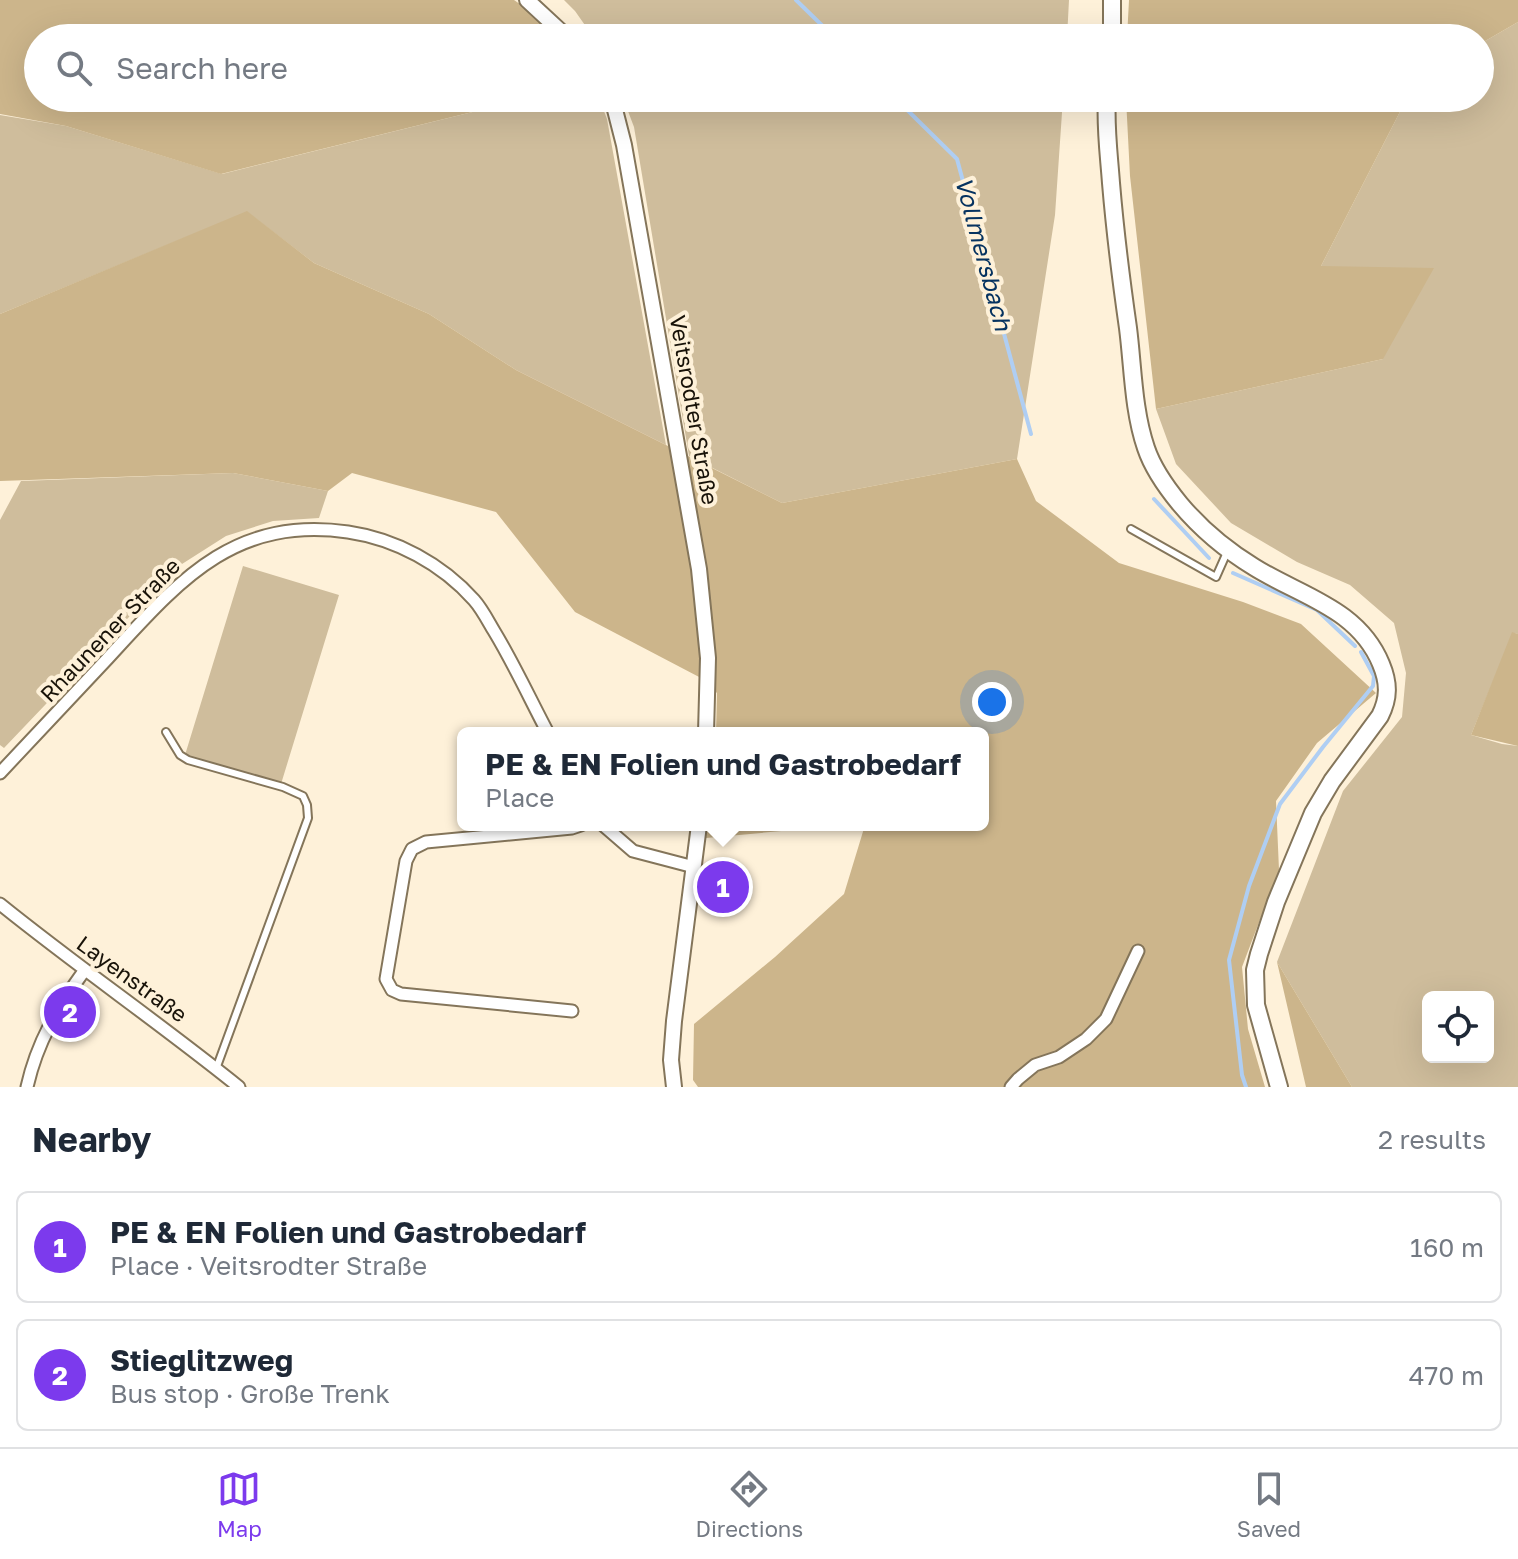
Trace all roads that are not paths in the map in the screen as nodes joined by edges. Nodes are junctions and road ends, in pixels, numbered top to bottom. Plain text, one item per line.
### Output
1 (527, 0) edge
2 (1112, 0) edge
3 (553, 24) edge
4 (1112, 24) edge
5 (616, 112) edge
6 (1107, 112) edge
7 (1131, 529) dead end
8 (1228, 550) junction
9 (545, 727) edge
10 (706, 727) edge
11 (166, 732) dead end
12 (0, 773) edge
13 (541, 831) edge
14 (610, 831) edge
15 (698, 831) edge
16 (694, 867) junction
17 (0, 904) edge
18 (1138, 951) dead end
19 (84, 971) junction
20 (572, 1011) dead end
21 (216, 1069) junction
22 (27, 1087) edge
23 (239, 1087) edge
24 (674, 1087) edge
25 (1011, 1087) edge
26 (1279, 1087) edge

1 - 3 street
2 - 4 main road
5 - 10 street, Veitsrodter Straße
6 - 8 main road
7 - 8 lane
8 - 26 main road
9 - 12 street, Rhaunener Straße
11 - 21 lane
13 - 20 street
14 - 16 street
15 - 16 street
16 - 24 street
17 - 19 street, Layenstraße
18 - 25 street
19 - 21 street, Layenstraße
19 - 22 street
21 - 23 street, Layenstraße

